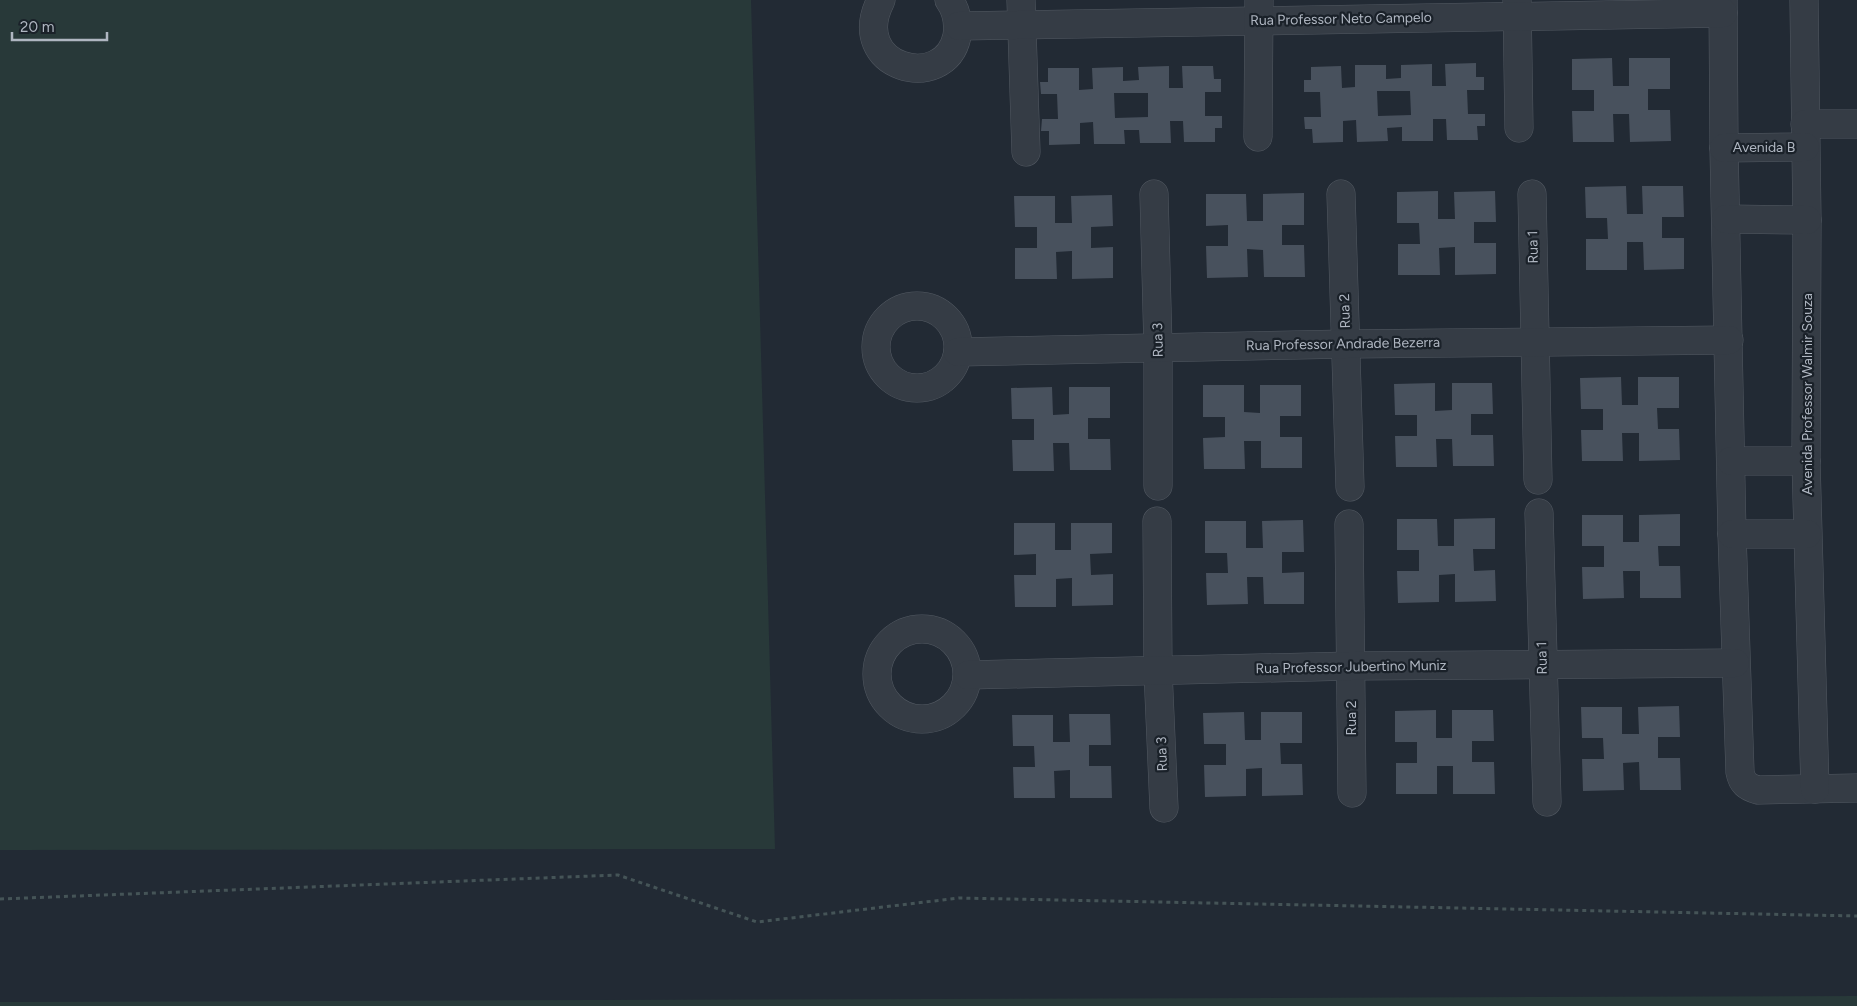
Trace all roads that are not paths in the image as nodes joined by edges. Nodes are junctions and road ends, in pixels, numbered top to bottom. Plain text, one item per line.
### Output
1 (881, 0) edge
2 (949, 0) edge
3 (1804, 0) edge
4 (1723, 7) edge
5 (1517, 8) edge
6 (1260, 10) edge
7 (1021, 12) edge
8 (959, 26) junction
9 (1857, 124) edge
10 (1519, 128) dead end
11 (1805, 136) junction
12 (1258, 137) dead end
13 (1724, 148) junction
14 (1026, 152) dead end
15 (1154, 194) dead end
16 (1341, 194) dead end
17 (1532, 194) dead end
18 (1726, 219) junction
19 (1807, 220) junction
20 (1729, 340) junction
21 (1535, 342) junction
22 (1346, 344) junction
23 (1158, 347) junction
24 (958, 352) dead end
25 (1806, 461) junction
26 (1731, 462) junction
27 (1538, 480) dead end
28 (1158, 486) dead end
29 (1350, 487) dead end
30 (1539, 513) dead end
31 (1157, 521) dead end
32 (1349, 524) dead end
33 (1732, 534) junction
34 (1807, 534) junction
35 (1735, 663) junction
36 (1542, 665) junction
37 (1351, 666) junction
38 (1158, 671) junction
39 (968, 675) dead end
40 (1857, 788) edge
41 (1815, 789) junction
42 (1352, 793) dead end
43 (1547, 802) dead end
44 (1164, 808) dead end

1 - 8 street
2 - 8 street
3 - 11 street, Avenida Professor Walmir Souza
4 - 5 street, Rua Professor Neto Campelo
4 - 13 street
5 - 6 street, Rua Professor Neto Campelo
5 - 10 street
6 - 7 street, Rua Professor Neto Campelo
6 - 12 street
7 - 8 street, Rua Professor Neto Campelo
7 - 14 street
9 - 11 street, Avenida B
11 - 13 street, Avenida B
11 - 19 street, Avenida Professor Walmir Souza
13 - 18 street
15 - 23 street, Rua 3
16 - 22 street, Rua 2
17 - 21 street, Rua 1
18 - 19 street
18 - 20 street
19 - 25 street, Avenida Professor Walmir Souza
20 - 21 street, Rua Professor Andrade Bezerra
20 - 26 street
21 - 22 street, Rua Professor Andrade Bezerra
21 - 27 street, Rua 1
22 - 23 street, Rua Professor Andrade Bezerra
22 - 29 street, Rua 2
23 - 24 street, Rua Professor Andrade Bezerra
23 - 28 street, Rua 3
25 - 26 street
25 - 34 street, Avenida Professor Walmir Souza
26 - 33 street
30 - 36 street, Rua 1
31 - 38 street, Rua 3
32 - 37 street, Rua 2
33 - 34 street
33 - 35 street
34 - 41 street, Avenida Professor Walmir Souza
35 - 36 street, Rua Professor Jubertino Muniz
35 - 41 street
36 - 37 street, Rua Professor Jubertino Muniz
36 - 43 street, Rua 1
37 - 38 street, Rua Professor Jubertino Muniz
37 - 42 street, Rua 2
38 - 39 street, Rua Professor Jubertino Muniz
38 - 44 street, Rua 3
40 - 41 street

